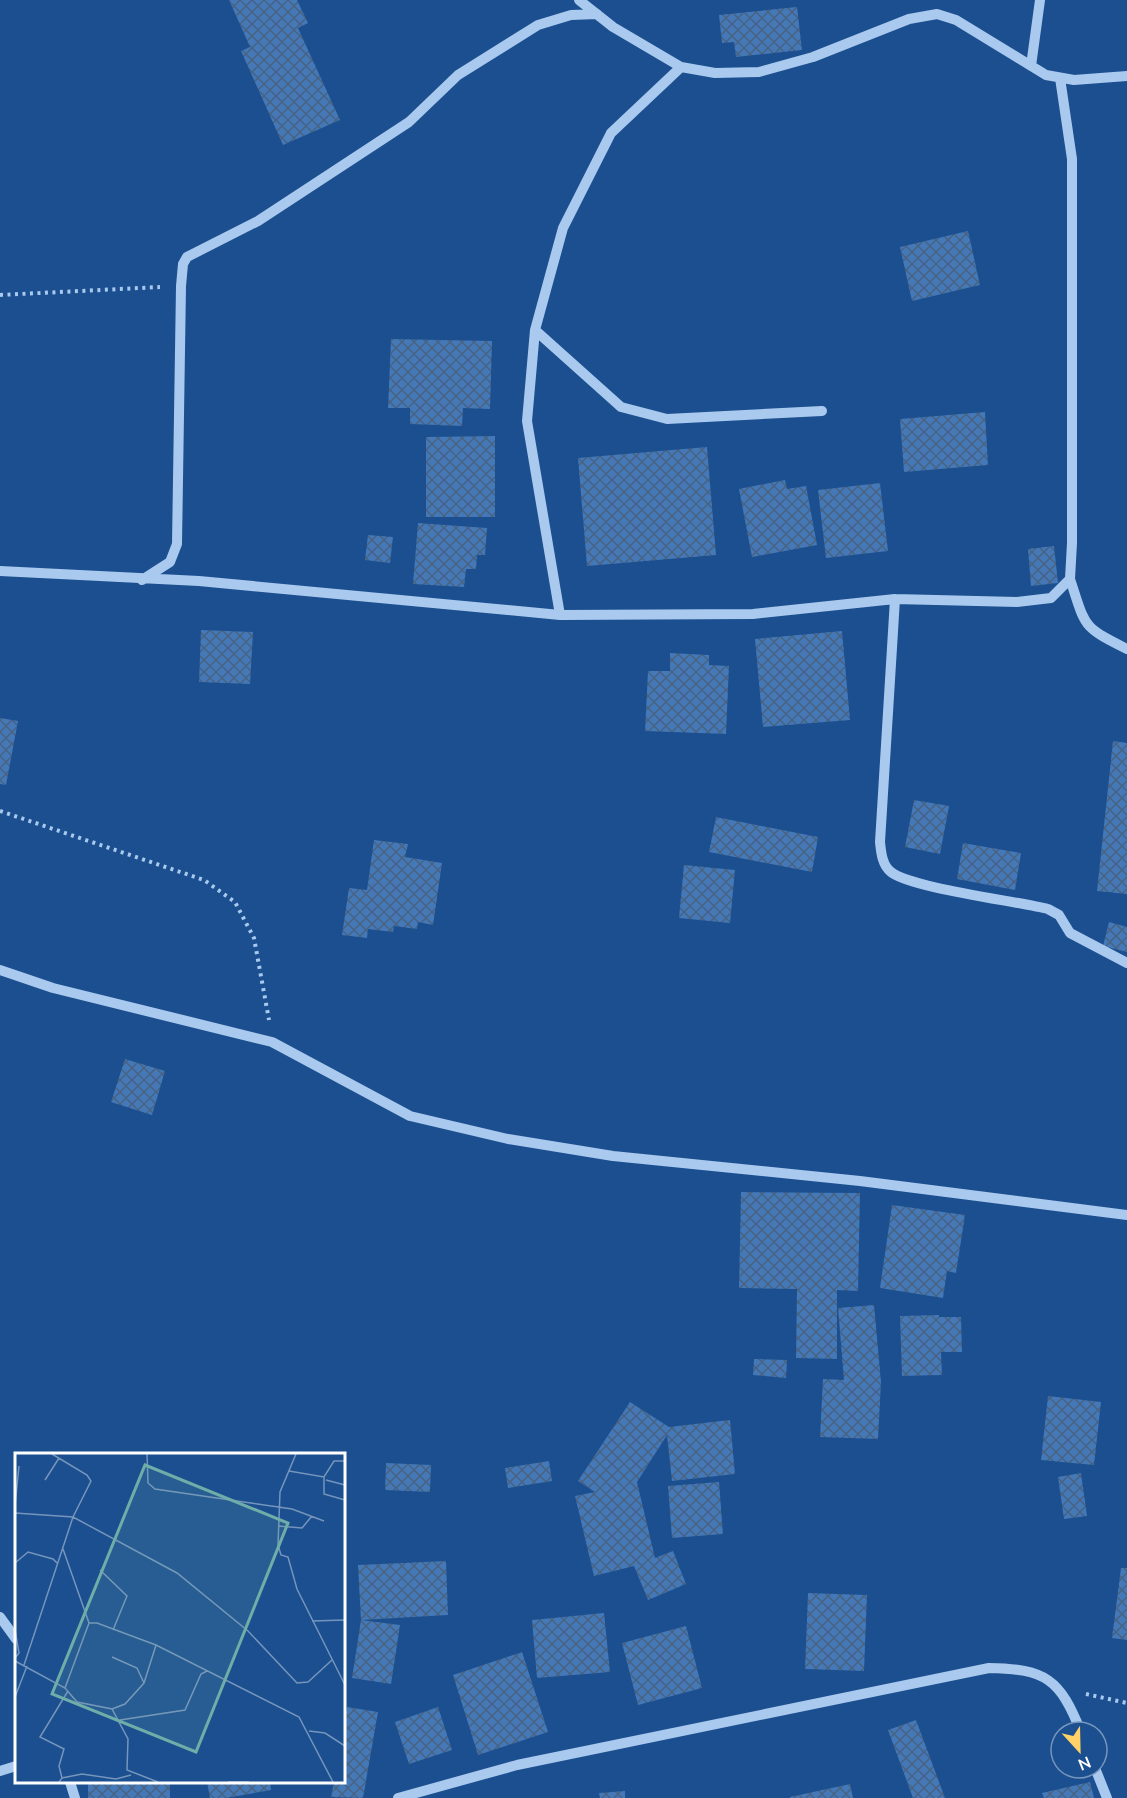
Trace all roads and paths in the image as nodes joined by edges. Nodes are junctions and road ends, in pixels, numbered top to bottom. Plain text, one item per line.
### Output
1 (579, 0) edge
2 (1040, 0) edge
3 (597, 14) junction
4 (1031, 66) junction
5 (681, 67) junction
6 (1127, 76) edge
7 (1060, 78) junction
8 (181, 286) junction
9 (0, 295) edge
10 (535, 330) junction
11 (822, 411) dead end
12 (0, 571) edge
13 (1070, 579) junction
14 (142, 580) junction
15 (895, 599) junction
16 (560, 615) junction
17 (1127, 649) edge
18 (0, 811) edge
19 (1127, 963) edge
20 (0, 970) edge
21 (272, 1042) junction
22 (1127, 1215) edge
23 (0, 1617) edge
24 (15, 1638) edge
25 (1059, 1688) junction
26 (1127, 1703) edge
27 (1075, 1720) edge
28 (15, 1766) edge
29 (0, 1772) edge
30 (1100, 1780) edge
31 (70, 1783) edge
32 (75, 1798) edge
33 (398, 1798) edge
34 (1107, 1798) edge

1 - 3 street
2 - 4 street
3 - 5 street
3 - 8 street
4 - 5 street
4 - 7 street
5 - 10 street
6 - 7 street
7 - 13 street
8 - 9 path
8 - 14 street
10 - 11 street
10 - 16 street
12 - 14 street
13 - 15 street
13 - 17 street
14 - 16 street
15 - 16 street
15 - 19 street
18 - 21 path
20 - 21 street
21 - 22 street
23 - 24 street
25 - 26 path
25 - 27 street
25 - 33 street
28 - 29 street
30 - 34 street
31 - 32 street

